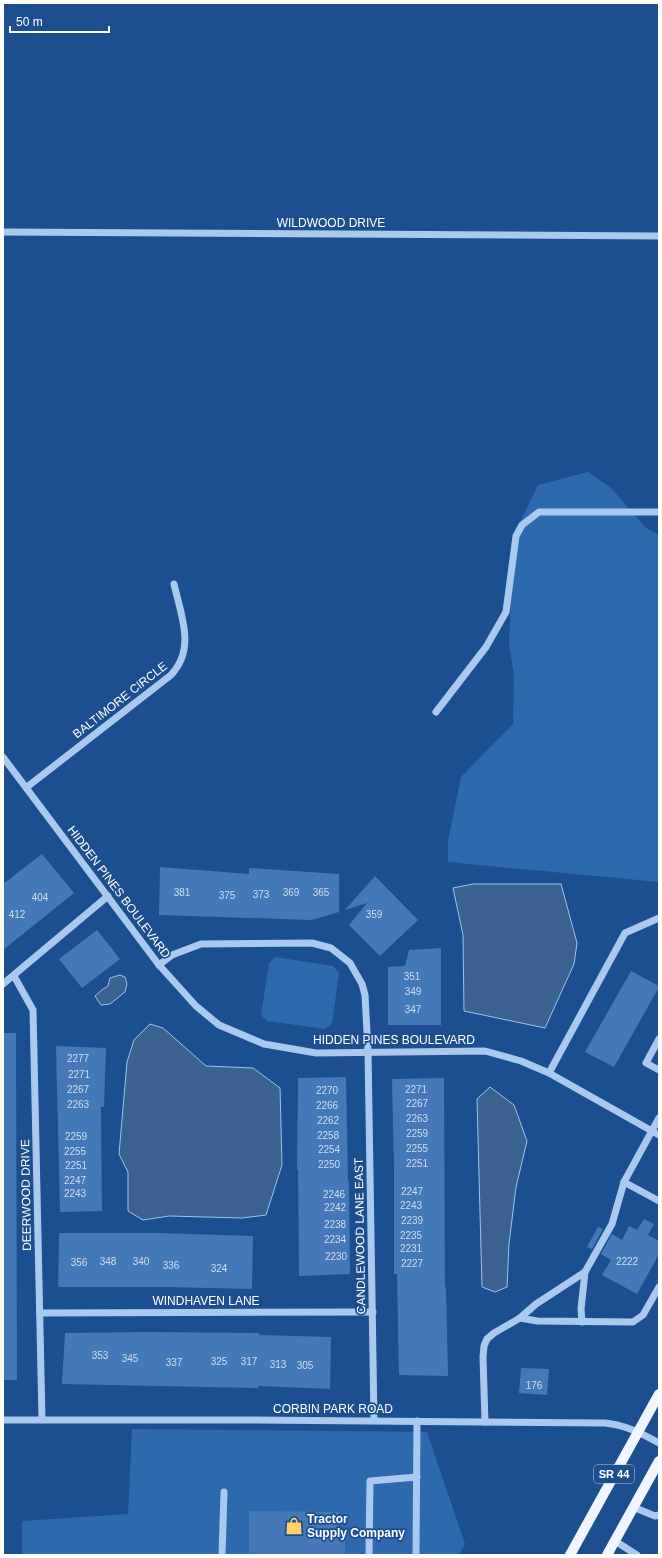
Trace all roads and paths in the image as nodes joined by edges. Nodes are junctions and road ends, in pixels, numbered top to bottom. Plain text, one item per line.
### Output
1 (3, 232) edge
2 (659, 236) edge
3 (659, 512) edge
4 (174, 584) dead end
5 (436, 712) dead end
6 (3, 757) edge
7 (27, 787) junction
8 (108, 896) junction
9 (659, 918) edge
10 (159, 965) junction
11 (14, 976) junction
12 (3, 984) edge
13 (659, 1039) edge
14 (368, 1051) junction
15 (659, 1070) edge
16 (549, 1073) junction
17 (659, 1118) edge
18 (652, 1131) junction
19 (659, 1135) edge
20 (624, 1182) junction
21 (659, 1201) edge
22 (585, 1272) junction
23 (659, 1287) edge
24 (373, 1312) junction
25 (40, 1313) junction
26 (520, 1318) junction
27 (582, 1322) junction
28 (659, 1394) edge
29 (42, 1419) junction
30 (3, 1420) edge
31 (374, 1420) junction
32 (417, 1421) junction
33 (485, 1422) junction
34 (638, 1431) junction
35 (659, 1443) edge
36 (659, 1461) edge
37 (417, 1477) junction
38 (224, 1492) dead end
39 (634, 1507) junction
40 (659, 1515) edge
41 (615, 1541) junction
42 (222, 1555) edge
43 (369, 1555) edge
44 (416, 1555) edge
45 (570, 1555) edge
46 (607, 1555) edge
47 (637, 1555) edge

1 - 2 street, WILDWOOD DRIVE
3 - 5 street
4 - 7 street, BALTIMORE CIRCLE
6 - 7 street, HIDDEN PINES BOULEVARD
7 - 8 street, HIDDEN PINES BOULEVARD
8 - 10 street, HIDDEN PINES BOULEVARD
8 - 11 street
9 - 16 street
10 - 14 street, HIDDEN PINES BOULEVARD
10 - 14 street, CANDLEWOOD LANE EAST
11 - 12 street
11 - 25 street, DEERWOOD DRIVE
13 - 15 street
14 - 16 street, HIDDEN PINES BOULEVARD
14 - 24 street, CANDLEWOOD LANE EAST
16 - 18 street, HIDDEN PINES BOULEVARD
17 - 18 street
18 - 19 street, HIDDEN PINES BOULEVARD
18 - 20 street
20 - 21 street
20 - 22 street
22 - 26 street
22 - 27 street
23 - 27 street
24 - 25 street, WINDHAVEN LANE
24 - 31 street, CANDLEWOOD LANE EAST
25 - 29 street, DEERWOOD DRIVE
26 - 27 street
26 - 33 street
28 - 34 main road, SR 44
29 - 30 street, CORBIN PARK ROAD
29 - 31 street, CORBIN PARK ROAD
31 - 32 street, CORBIN PARK ROAD
32 - 33 street, CORBIN PARK ROAD
32 - 37 street
33 - 34 street, CORBIN PARK ROAD
34 - 35 street, CORBIN PARK ROAD
34 - 45 main road, SR 44
36 - 39 main road, SR 44
37 - 43 street
37 - 44 street
38 - 42 street
39 - 40 street
39 - 41 main road, SR 44
41 - 46 main road, SR 44
41 - 47 street

